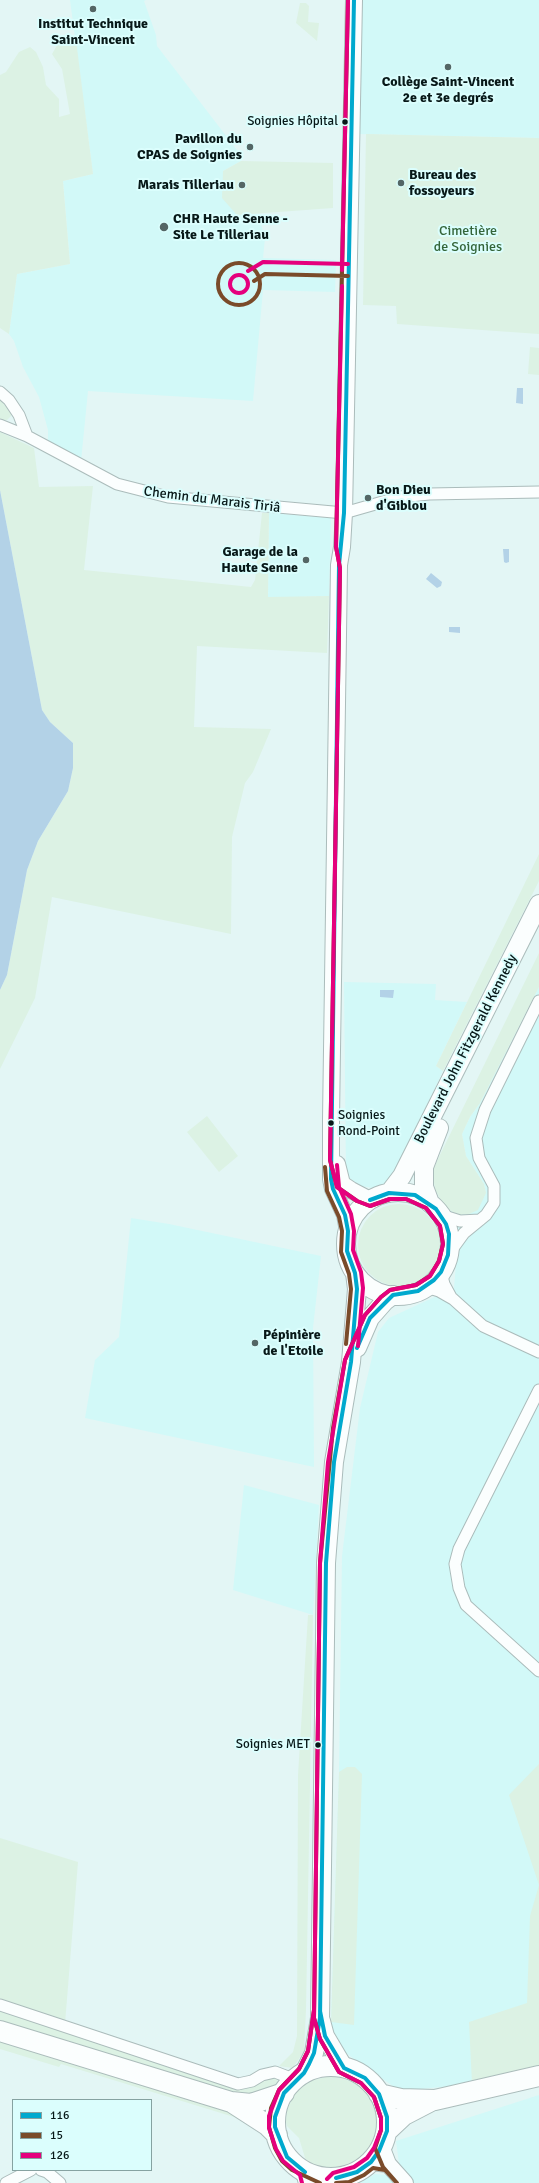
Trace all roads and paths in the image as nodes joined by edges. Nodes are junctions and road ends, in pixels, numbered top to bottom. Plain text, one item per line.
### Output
1 (354, 0) edge
2 (0, 392) edge
3 (0, 425) edge
4 (26, 436) junction
5 (539, 492) edge
6 (344, 512) junction
7 (342, 547) junction
8 (539, 904) edge
9 (539, 928) edge
10 (539, 1001) edge
11 (389, 1193) junction
12 (370, 1200) junction
13 (436, 1209) junction
14 (480, 1220) junction
15 (348, 1231) junction
16 (448, 1255) junction
17 (441, 1272) junction
18 (355, 1273) junction
19 (426, 1287) junction
20 (393, 1295) junction
21 (453, 1299) junction
22 (539, 1352) edge
23 (351, 1362) junction
24 (539, 1390) edge
25 (539, 1671) edge
26 (0, 2005) edge
27 (320, 2018) junction
28 (0, 2031) edge
29 (344, 2068) junction
30 (539, 2076) edge
31 (293, 2083) junction
32 (379, 2094) junction
33 (435, 2100) junction
34 (231, 2102) junction
35 (277, 2135) junction
36 (382, 2151) junction
37 (29, 2171) edge
38 (44, 2171) edge
39 (307, 2178) edge
40 (334, 2180) edge
41 (6, 2183) edge
42 (60, 2183) edge
43 (405, 2183) edge

1 - 6 street
2 - 4 street
3 - 4 street, Chemin du Marais Tiriâ
4 - 6 street, Chemin du Marais Tiriâ
5 - 6 street, Chemin du Marais Tiriâ
6 - 7 street
7 - 12 street
7 - 15 street
8 - 11 main road, Boulevard John Fitzgerald Kennedy
9 - 13 main road, Boulevard John Fitzgerald Kennedy
10 - 14 street
11 - 12 main road
11 - 13 main road
12 - 15 main road
13 - 14 street
13 - 16 main road
14 - 16 street
15 - 18 main road
16 - 17 main road
17 - 19 main road
17 - 21 street
18 - 20 main road
18 - 23 main road
19 - 20 main road
19 - 21 street
20 - 23 main road
21 - 22 street
23 - 27 main road
24 - 25 street
26 - 31 street
27 - 29 main road
27 - 31 main road
28 - 34 highway
29 - 31 highway
29 - 32 highway
30 - 33 highway
31 - 34 highway
31 - 35 highway
32 - 33 highway
32 - 36 highway
33 - 36 highway
34 - 35 highway
35 - 39 highway
36 - 40 highway
36 - 43 street
37 - 41 street
38 - 42 street
39 - 40 highway

